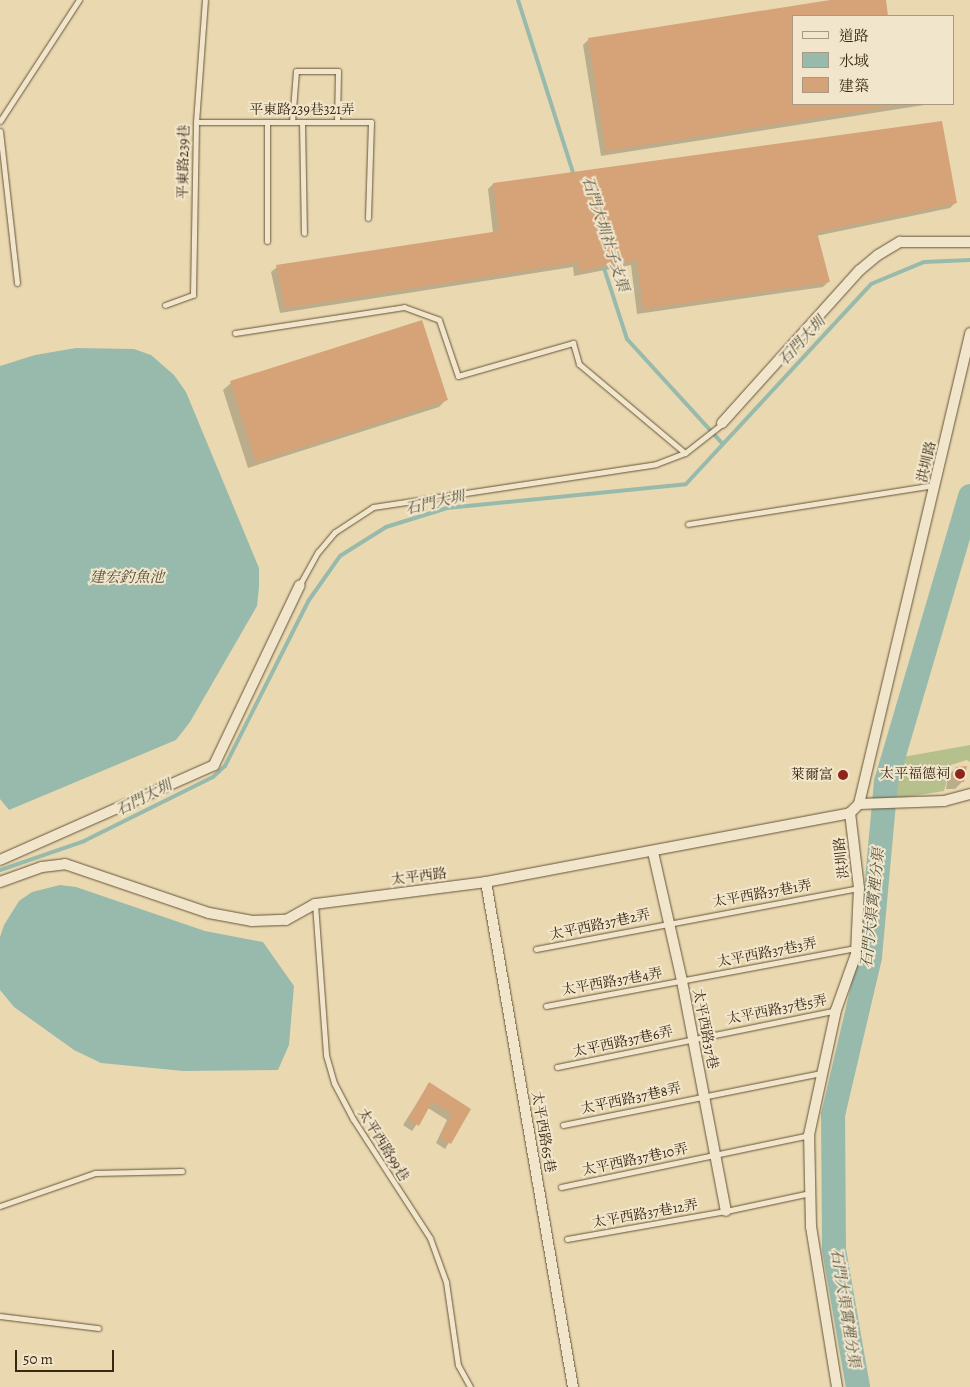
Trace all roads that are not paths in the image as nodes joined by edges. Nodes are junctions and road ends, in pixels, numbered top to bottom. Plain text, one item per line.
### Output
1 (79, 0) edge
2 (205, 0) edge
3 (0, 121) edge
4 (196, 122) junction
5 (267, 122) junction
6 (292, 122) junction
7 (302, 122) junction
8 (338, 122) junction
9 (0, 131) edge
10 (368, 218) dead end
11 (304, 234) dead end
12 (266, 241) dead end
13 (970, 242) edge
14 (17, 283) dead end
15 (165, 305) dead end
16 (235, 333) dead end
17 (970, 333) edge
18 (722, 423) joint
19 (685, 453) junction
20 (935, 485) junction
21 (688, 524) dead end
22 (300, 585) joint
23 (970, 794) edge
24 (859, 804) junction
25 (850, 813) junction
26 (653, 852) junction
27 (0, 860) edge
28 (0, 882) edge
29 (486, 882) junction
30 (859, 888) junction
31 (314, 904) junction
32 (669, 922) junction
33 (856, 948) junction
34 (536, 949) dead end
35 (682, 981) junction
36 (546, 1006) dead end
37 (836, 1010) junction
38 (693, 1039) junction
39 (557, 1067) dead end
40 (820, 1073) junction
41 (704, 1095) junction
42 (564, 1125) dead end
43 (808, 1135) junction
44 (714, 1155) junction
45 (182, 1171) dead end
46 (561, 1187) dead end
47 (810, 1192) junction
48 (0, 1206) edge
49 (726, 1211) junction
50 (567, 1239) dead end
51 (0, 1316) edge
52 (98, 1328) dead end
53 (470, 1387) edge
54 (573, 1387) edge
55 (838, 1387) edge

1 - 3 lane
2 - 4 lane, 平東路239巷
4 - 5 lane, 平東路239巷321弄
4 - 15 lane, 平東路239巷
5 - 6 lane, 平東路239巷321弄
5 - 12 lane
6 - 7 lane, 平東路239巷321弄
6 - 8 lane
7 - 8 lane, 平東路239巷321弄
7 - 11 lane
8 - 10 lane, 平東路239巷321弄
9 - 14 lane
13 - 18 street
16 - 19 lane
17 - 20 street, 洪圳路
18 - 19 lane
19 - 22 lane
20 - 21 lane
20 - 24 street, 洪圳路
22 - 27 street
23 - 24 street
24 - 25 street
25 - 26 street, 太平西路
25 - 30 street, 洪圳路
26 - 29 street, 太平西路
26 - 32 street, 太平西路37巷
28 - 31 street, 太平西路
29 - 31 street, 太平西路
29 - 54 street, 太平西路65巷
30 - 32 lane, 太平西路37巷1弄
30 - 33 street, 洪圳路
31 - 53 lane, 太平西路99巷
32 - 34 lane, 太平西路37巷2弄
32 - 35 street, 太平西路37巷
33 - 35 lane, 太平西路37巷3弄
33 - 37 street, 洪圳路
35 - 36 lane, 太平西路37巷4弄
35 - 38 street, 太平西路37巷
37 - 38 lane, 太平西路37巷5弄
37 - 40 street, 洪圳路
38 - 39 lane, 太平西路37巷6弄
38 - 41 street, 太平西路37巷
40 - 41 lane, 太平西路37巷8弄
40 - 43 street, 洪圳路
41 - 42 lane, 太平西路37巷8弄
41 - 44 street, 太平西路37巷
43 - 44 lane, 太平西路37巷10弄
43 - 47 street, 洪圳路
44 - 46 lane, 太平西路37巷10弄
44 - 49 street, 太平西路37巷
45 - 48 lane
47 - 49 lane, 太平西路37巷12弄
47 - 55 street, 洪圳路
49 - 50 lane, 太平西路37巷12弄
51 - 52 lane

